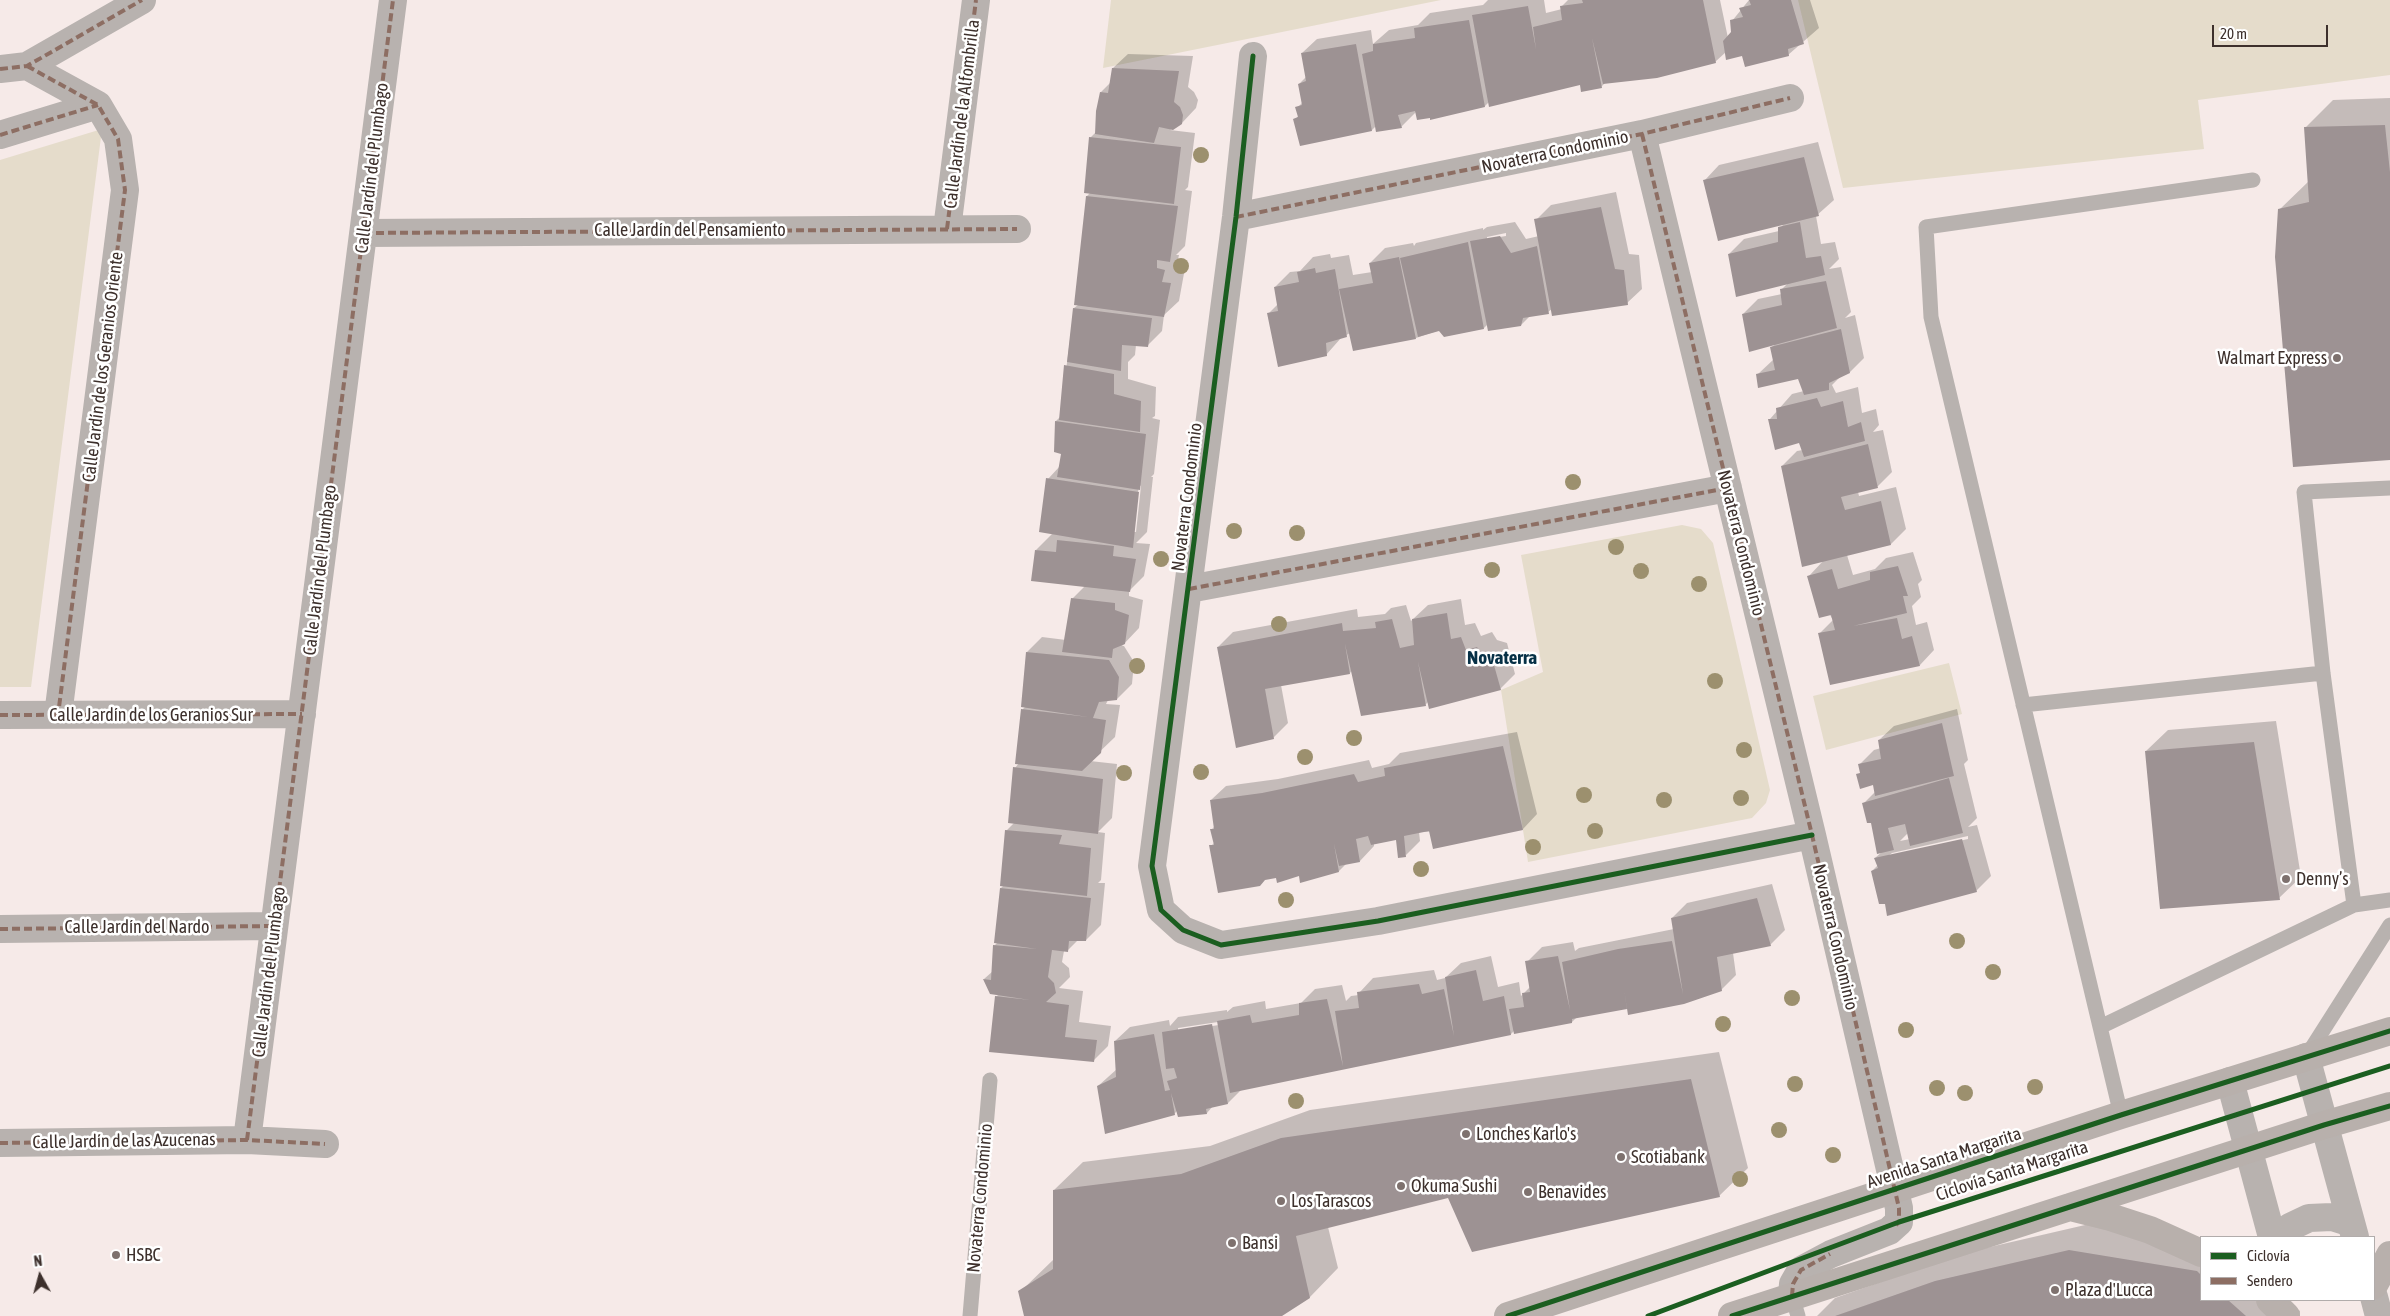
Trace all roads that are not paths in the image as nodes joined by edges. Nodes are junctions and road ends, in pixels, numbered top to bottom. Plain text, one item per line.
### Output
1 (142, 0) edge
2 (393, 0) edge
3 (976, 0) edge
4 (1253, 56) dead end
5 (27, 66) junction
6 (0, 69) edge
7 (1790, 98) dead end
8 (98, 104) junction
9 (1642, 134) junction
10 (0, 135) edge
11 (2253, 180) dead end
12 (1236, 217) junction
13 (947, 229) junction
14 (1017, 229) dead end
15 (364, 233) junction
16 (1728, 488) junction
17 (2390, 488) edge
18 (1189, 589) junction
19 (2323, 673) junction
20 (2023, 705) junction
21 (302, 714) junction
22 (0, 715) edge
23 (58, 715) junction
24 (1812, 835) junction
25 (2390, 900) edge
26 (2354, 905) junction
27 (2390, 925) edge
28 (274, 926) junction
29 (0, 928) edge
30 (2100, 1027) junction
31 (2390, 1031) edge
32 (2306, 1057) junction
33 (990, 1080) dead end
34 (2230, 1081) junction
35 (2390, 1106) edge
36 (2121, 1115) junction
37 (2324, 1125) junction
38 (247, 1140) junction
39 (0, 1143) edge
40 (325, 1144) dead end
41 (2247, 1150) junction
42 (1894, 1188) junction
43 (2070, 1208) junction
44 (2353, 1230) edge
45 (2272, 1236) edge
46 (2281, 1236) edge
47 (2200, 1253) edge
48 (2390, 1255) edge
49 (2375, 1283) edge
50 (1576, 1293) junction
51 (2271, 1301) edge
52 (2291, 1301) edge
53 (2375, 1301) edge
54 (1795, 1306) edge
55 (1738, 1315) edge
56 (970, 1316) edge
57 (1508, 1316) edge
58 (1552, 1316) edge
59 (2286, 1316) edge
60 (2296, 1316) edge
61 (2379, 1316) edge

1 - 5 street
2 - 15 street, Calle Jardín del Plumbago
3 - 13 street, Calle Jardín de la Alfombrilla
4 - 12 street, Novaterra Condominio
5 - 6 street
5 - 8 street
7 - 9 street
8 - 10 street
8 - 23 street, Calle Jardín de los Geranios Oriente
9 - 12 street, Novaterra Condominio
9 - 16 street, Novaterra Condominio
11 - 20 lane
12 - 18 street, Novaterra Condominio
13 - 14 street, Calle Jardín del Pensamiento
13 - 15 street, Calle Jardín del Pensamiento
15 - 21 street, Calle Jardín del Plumbago
16 - 18 street
16 - 24 street, Novaterra Condominio
17 - 19 lane
18 - 24 street, Novaterra Condominio
19 - 20 lane
19 - 26 lane
20 - 30 lane
21 - 23 street, Calle Jardín de los Geranios Sur
21 - 28 street, Calle Jardín del Plumbago
22 - 23 street, Calle Jardín de los Geranios Sur
24 - 42 street, Novaterra Condominio
25 - 26 lane
26 - 30 lane
27 - 32 lane
28 - 29 street, Calle Jardín del Nardo
28 - 38 street, Calle Jardín del Plumbago
30 - 36 lane
31 - 32 main road, Avenida Santa Margarita
32 - 34 main road, Avenida Santa Margarita
32 - 37 street
33 - 56 lane, Novaterra Condominio
34 - 36 main road, Avenida Santa Margarita
34 - 41 street
35 - 37 main road
36 - 42 main road, Avenida Santa Margarita
37 - 41 main road
37 - 44 street
38 - 39 street, Calle Jardín de las Azucenas
38 - 40 street, Calle Jardín de las Azucenas
41 - 43 main road
41 - 45 street
42 - 50 main road, Avenida Santa Margarita
42 - 54 street, Novaterra Condominio
43 - 47 main road
43 - 54 main road
44 - 46 street
48 - 49 main road
50 - 57 main road, Avenida Santa Margarita
50 - 58 main road
51 - 59 main road
52 - 60 street
53 - 61 street
54 - 55 main road

